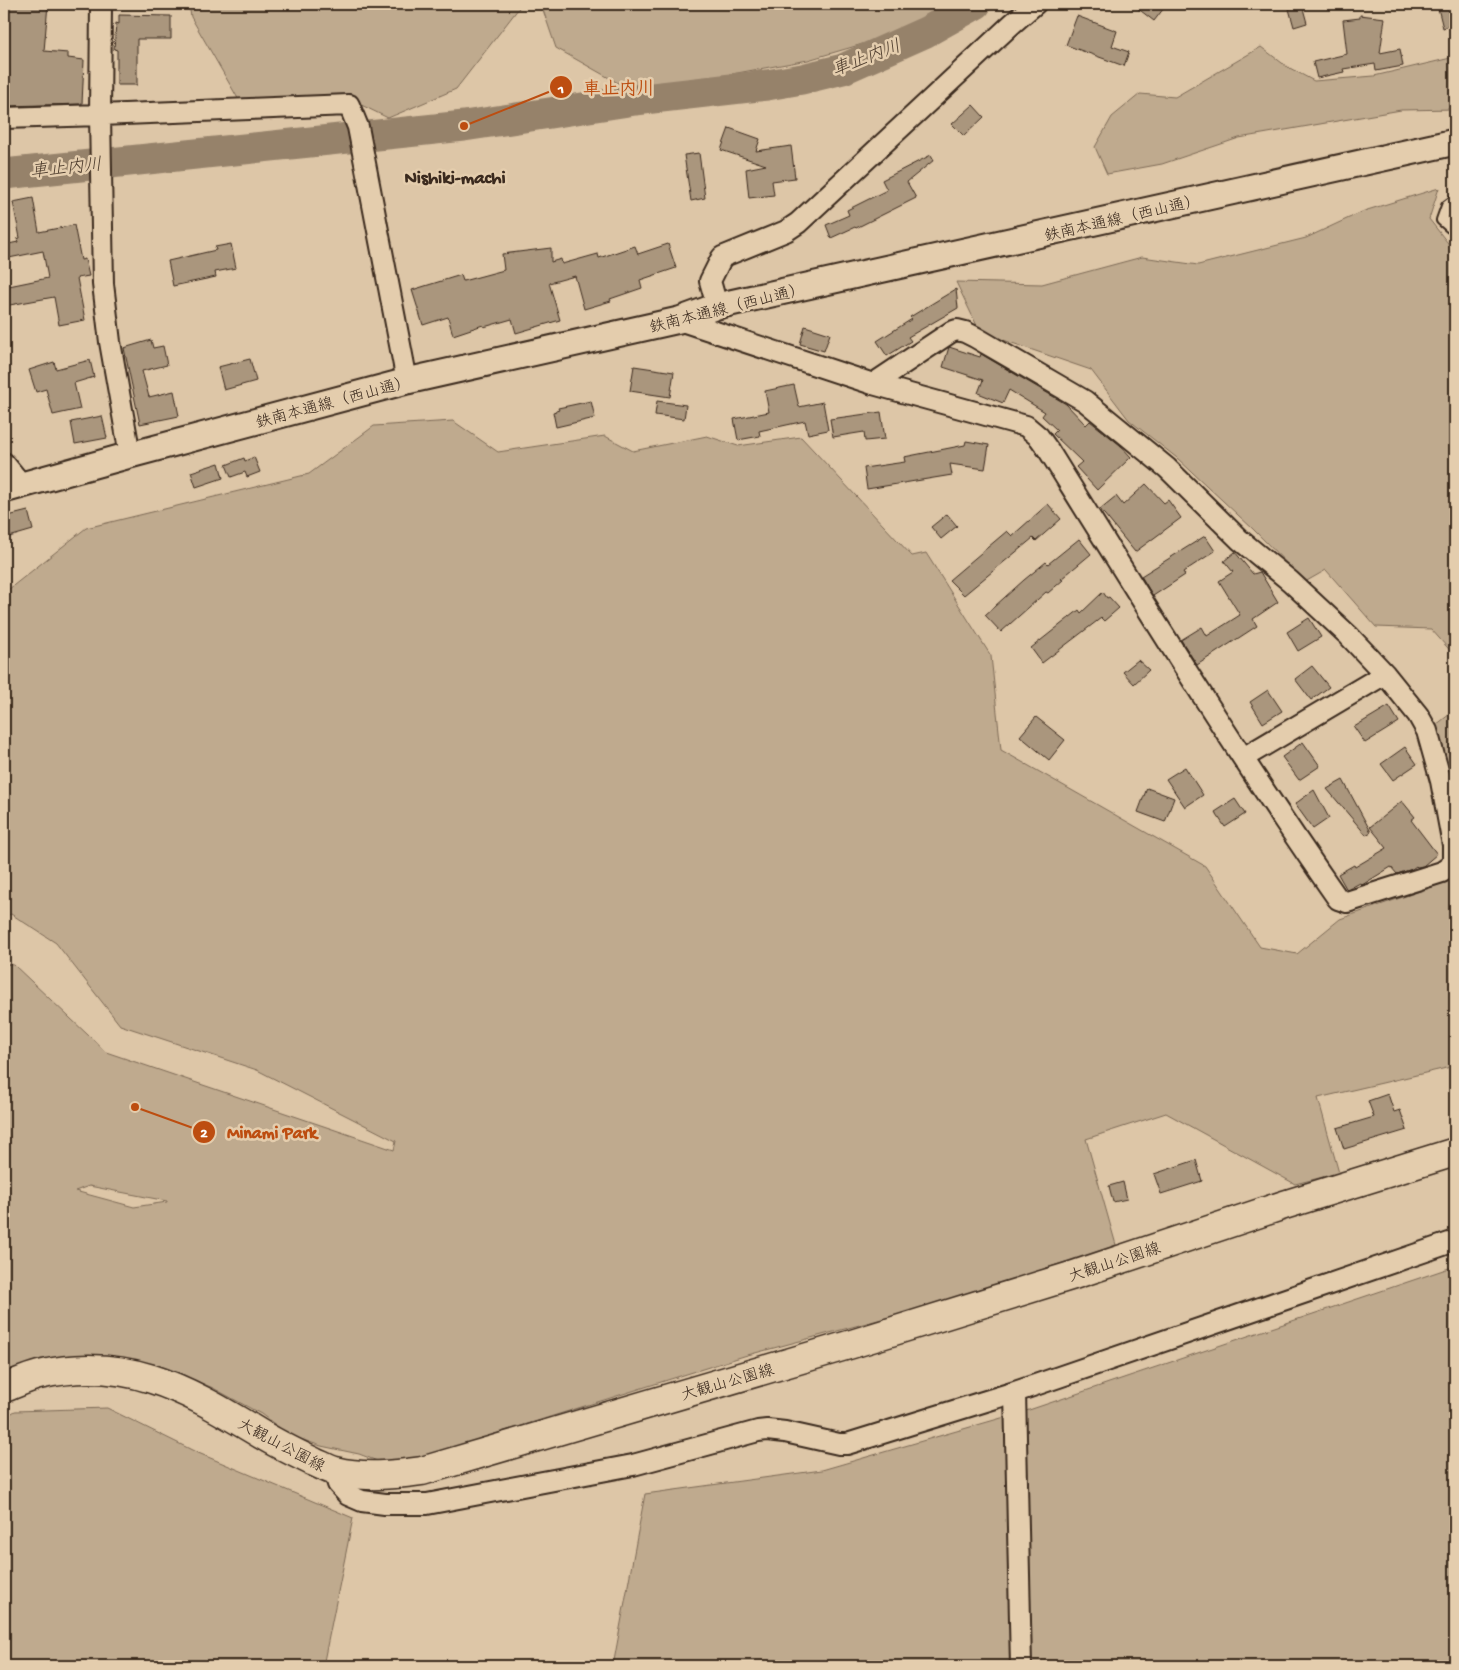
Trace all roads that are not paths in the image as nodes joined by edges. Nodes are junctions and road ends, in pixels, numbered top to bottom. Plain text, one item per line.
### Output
1 (101, 4) edge
2 (1035, 4) edge
3 (100, 115) junction
4 (4, 118) edge
5 (1455, 142) edge
6 (1455, 200) edge
7 (1455, 229) edge
8 (717, 306) junction
9 (679, 320) junction
10 (408, 381) junction
11 (872, 384) junction
12 (130, 455) junction
13 (4, 464) edge
14 (13, 488) edge
15 (1384, 674) junction
16 (1243, 758) junction
17 (1455, 1152) edge
18 (1455, 1241) edge
19 (4, 1388) edge
20 (1015, 1392) junction
21 (334, 1471) junction
22 (1021, 1666) edge

1 - 3 street
2 - 8 street
3 - 4 street
3 - 10 street
3 - 12 street
5 - 8 street, 鉄南本通線（西山通）
6 - 7 lane
8 - 9 street, 鉄南本通線（西山通）
9 - 10 street, 鉄南本通線（西山通）
9 - 11 street
10 - 12 street, 鉄南本通線（西山通）
11 - 15 street
11 - 16 street
12 - 14 street, 鉄南本通線（西山通）
13 - 14 street
15 - 16 street
15 - 16 street
17 - 21 main road, 大観山公園線
18 - 20 street
19 - 21 main road, 大観山公園線
20 - 21 street
20 - 22 street

